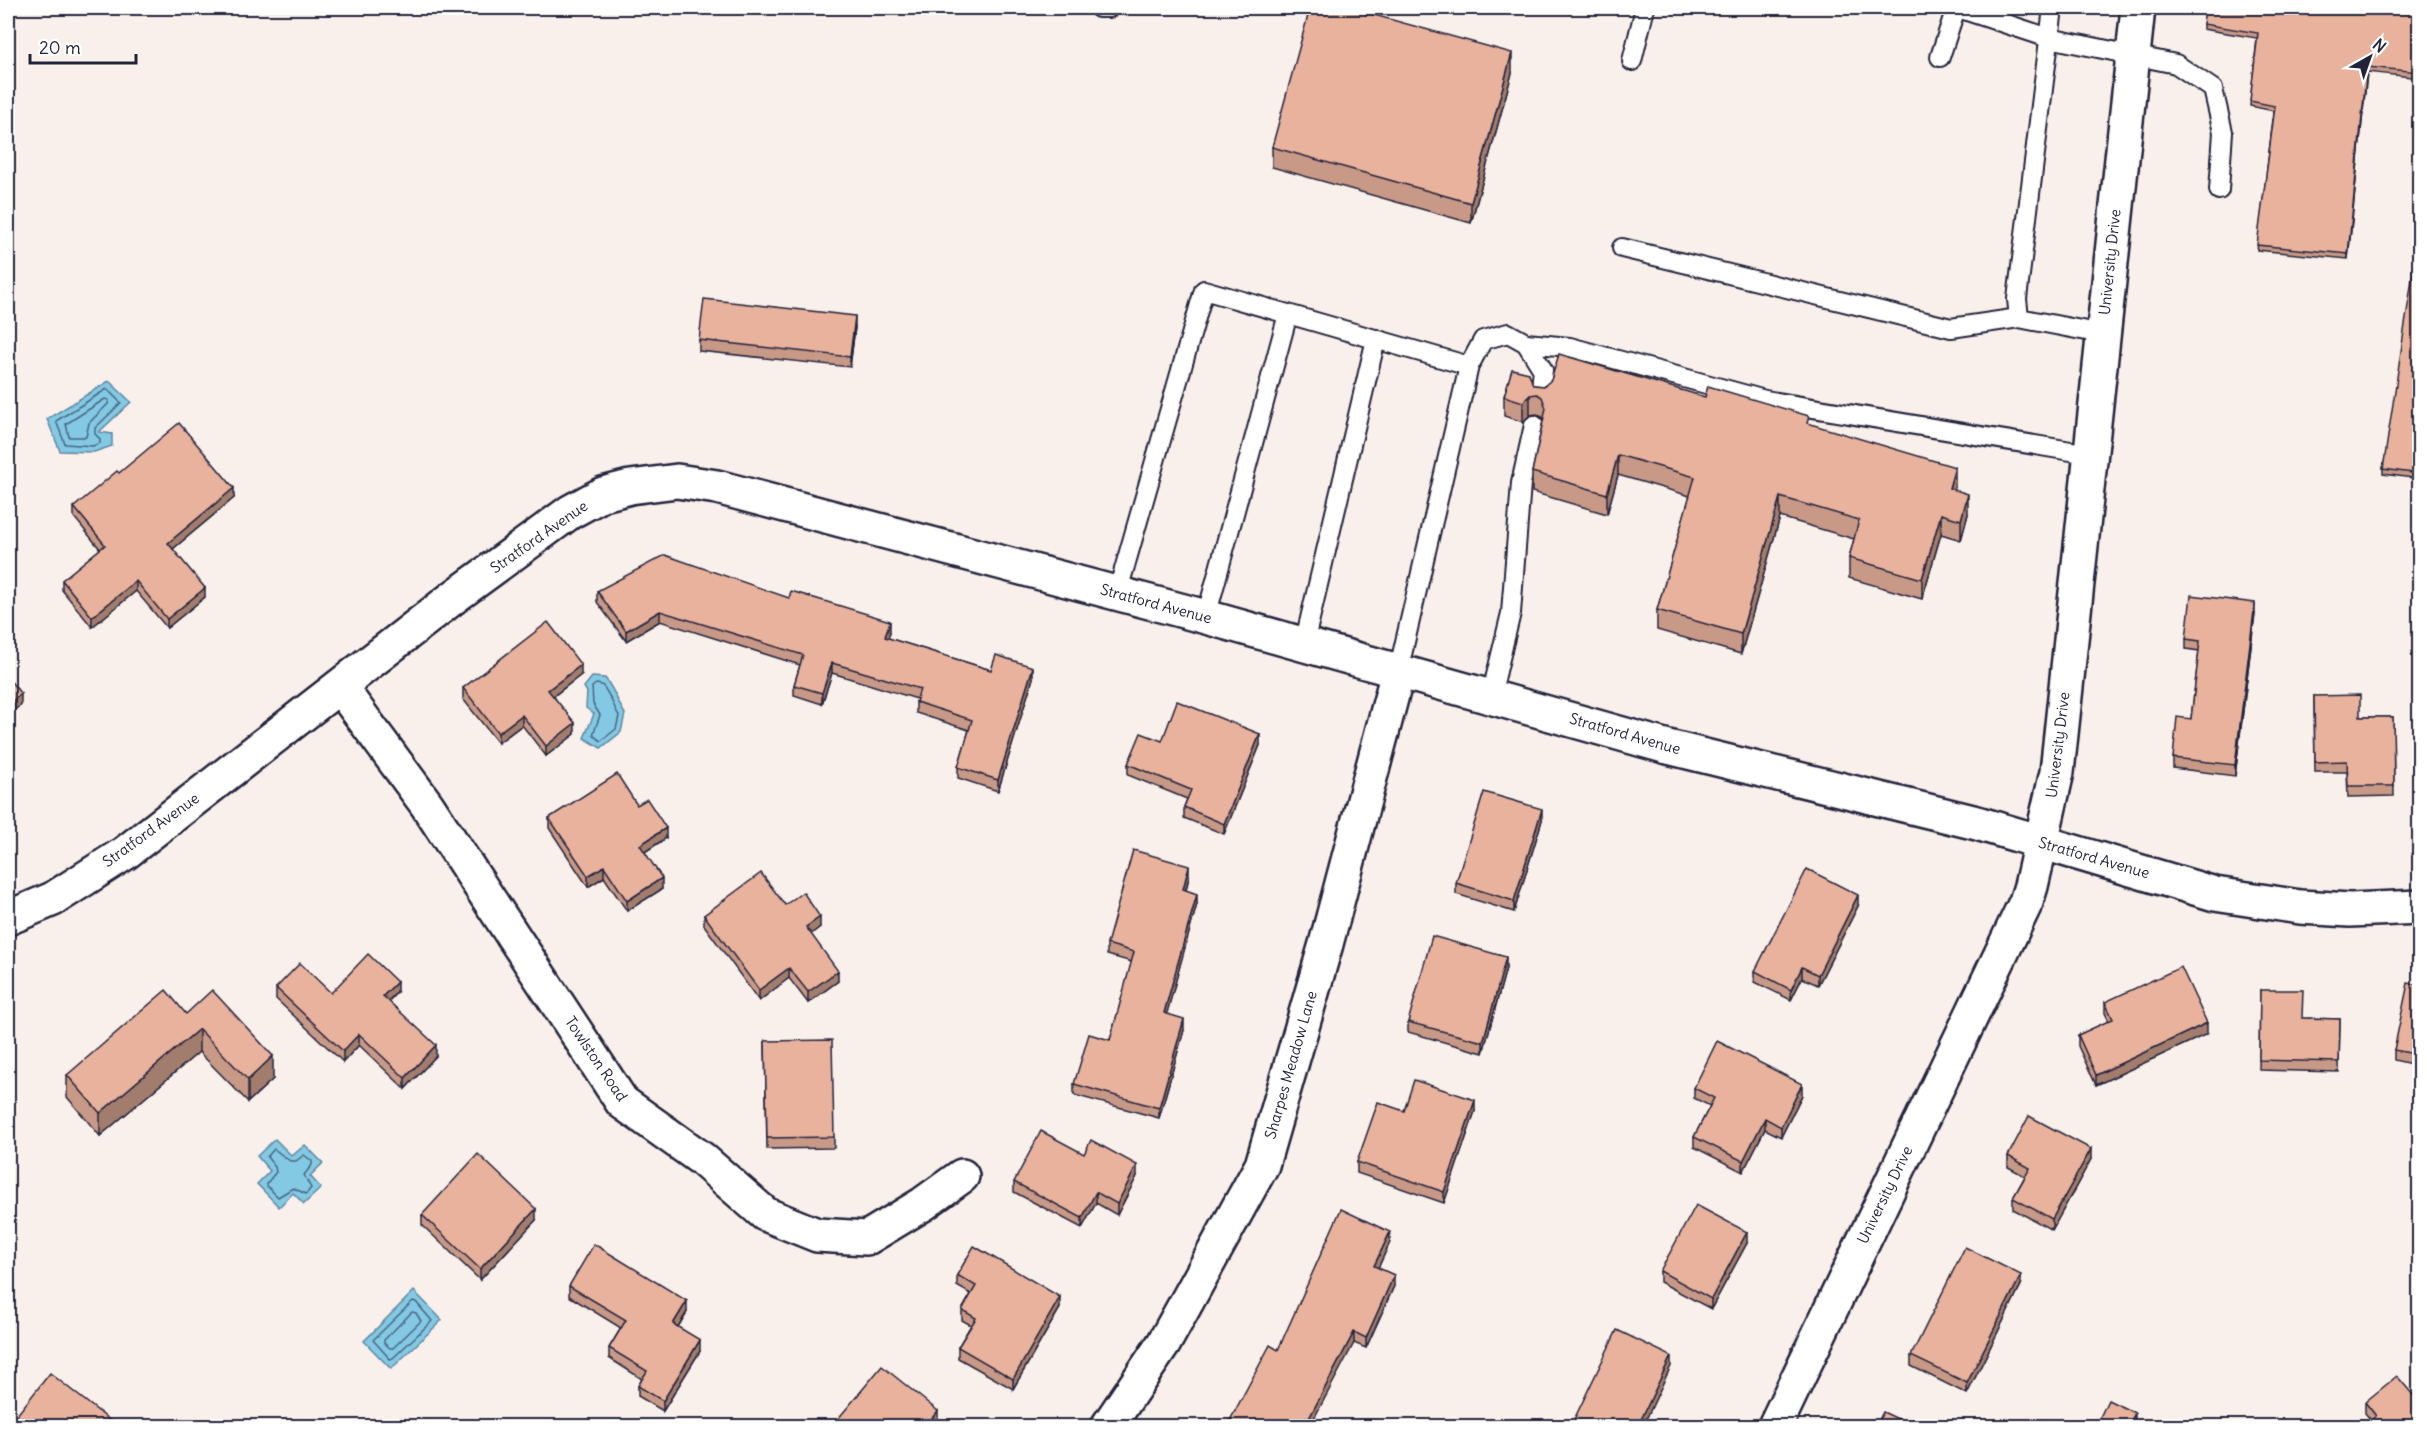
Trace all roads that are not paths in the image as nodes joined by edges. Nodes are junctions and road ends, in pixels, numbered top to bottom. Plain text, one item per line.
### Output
1 (1099, 8) edge
2 (1109, 8) edge
3 (1645, 8) edge
4 (1957, 8) edge
5 (2053, 8) edge
6 (2138, 8) edge
7 (2049, 38) junction
8 (2132, 55) junction
9 (1940, 57) dead end
10 (1632, 60) dead end
11 (2219, 190) dead end
12 (1622, 248) dead end
13 (1288, 314) junction
14 (2019, 318) junction
15 (2102, 334) junction
16 (1376, 339) junction
17 (1526, 343) junction
18 (1469, 366) junction
19 (1540, 396) edge
20 (1534, 425) edge
21 (2090, 454) junction
22 (1117, 594) junction
23 (1206, 617) junction
24 (1304, 644) junction
25 (1398, 672) junction
26 (340, 687) junction
27 (1491, 696) junction
28 (2042, 843) junction
29 (2420, 907) edge
30 (8, 918) edge
31 (962, 1176) dead end
32 (1108, 1426) edge
33 (1775, 1426) edge

1 - 2 lane
3 - 10 lane
4 - 7 lane
4 - 9 lane
5 - 7 lane
6 - 8 street, University Drive
7 - 8 lane
7 - 14 lane
8 - 11 lane
8 - 15 street, University Drive
12 - 14 lane
13 - 16 lane
13 - 22 lane
13 - 23 lane
14 - 15 lane
15 - 21 street, University Drive
16 - 18 lane
16 - 24 lane
17 - 18 lane
17 - 19 lane
17 - 21 lane
18 - 25 lane
20 - 27 lane
21 - 28 street, University Drive
22 - 23 street, Stratford Avenue
22 - 26 street, Stratford Avenue
23 - 24 street, Stratford Avenue
24 - 25 street, Stratford Avenue
25 - 27 street, Stratford Avenue
25 - 32 street, Sharpes Meadow Lane
26 - 30 street, Stratford Avenue
26 - 31 street, Towlston Road
27 - 28 street, Stratford Avenue
28 - 29 street, Stratford Avenue
28 - 33 street, University Drive

